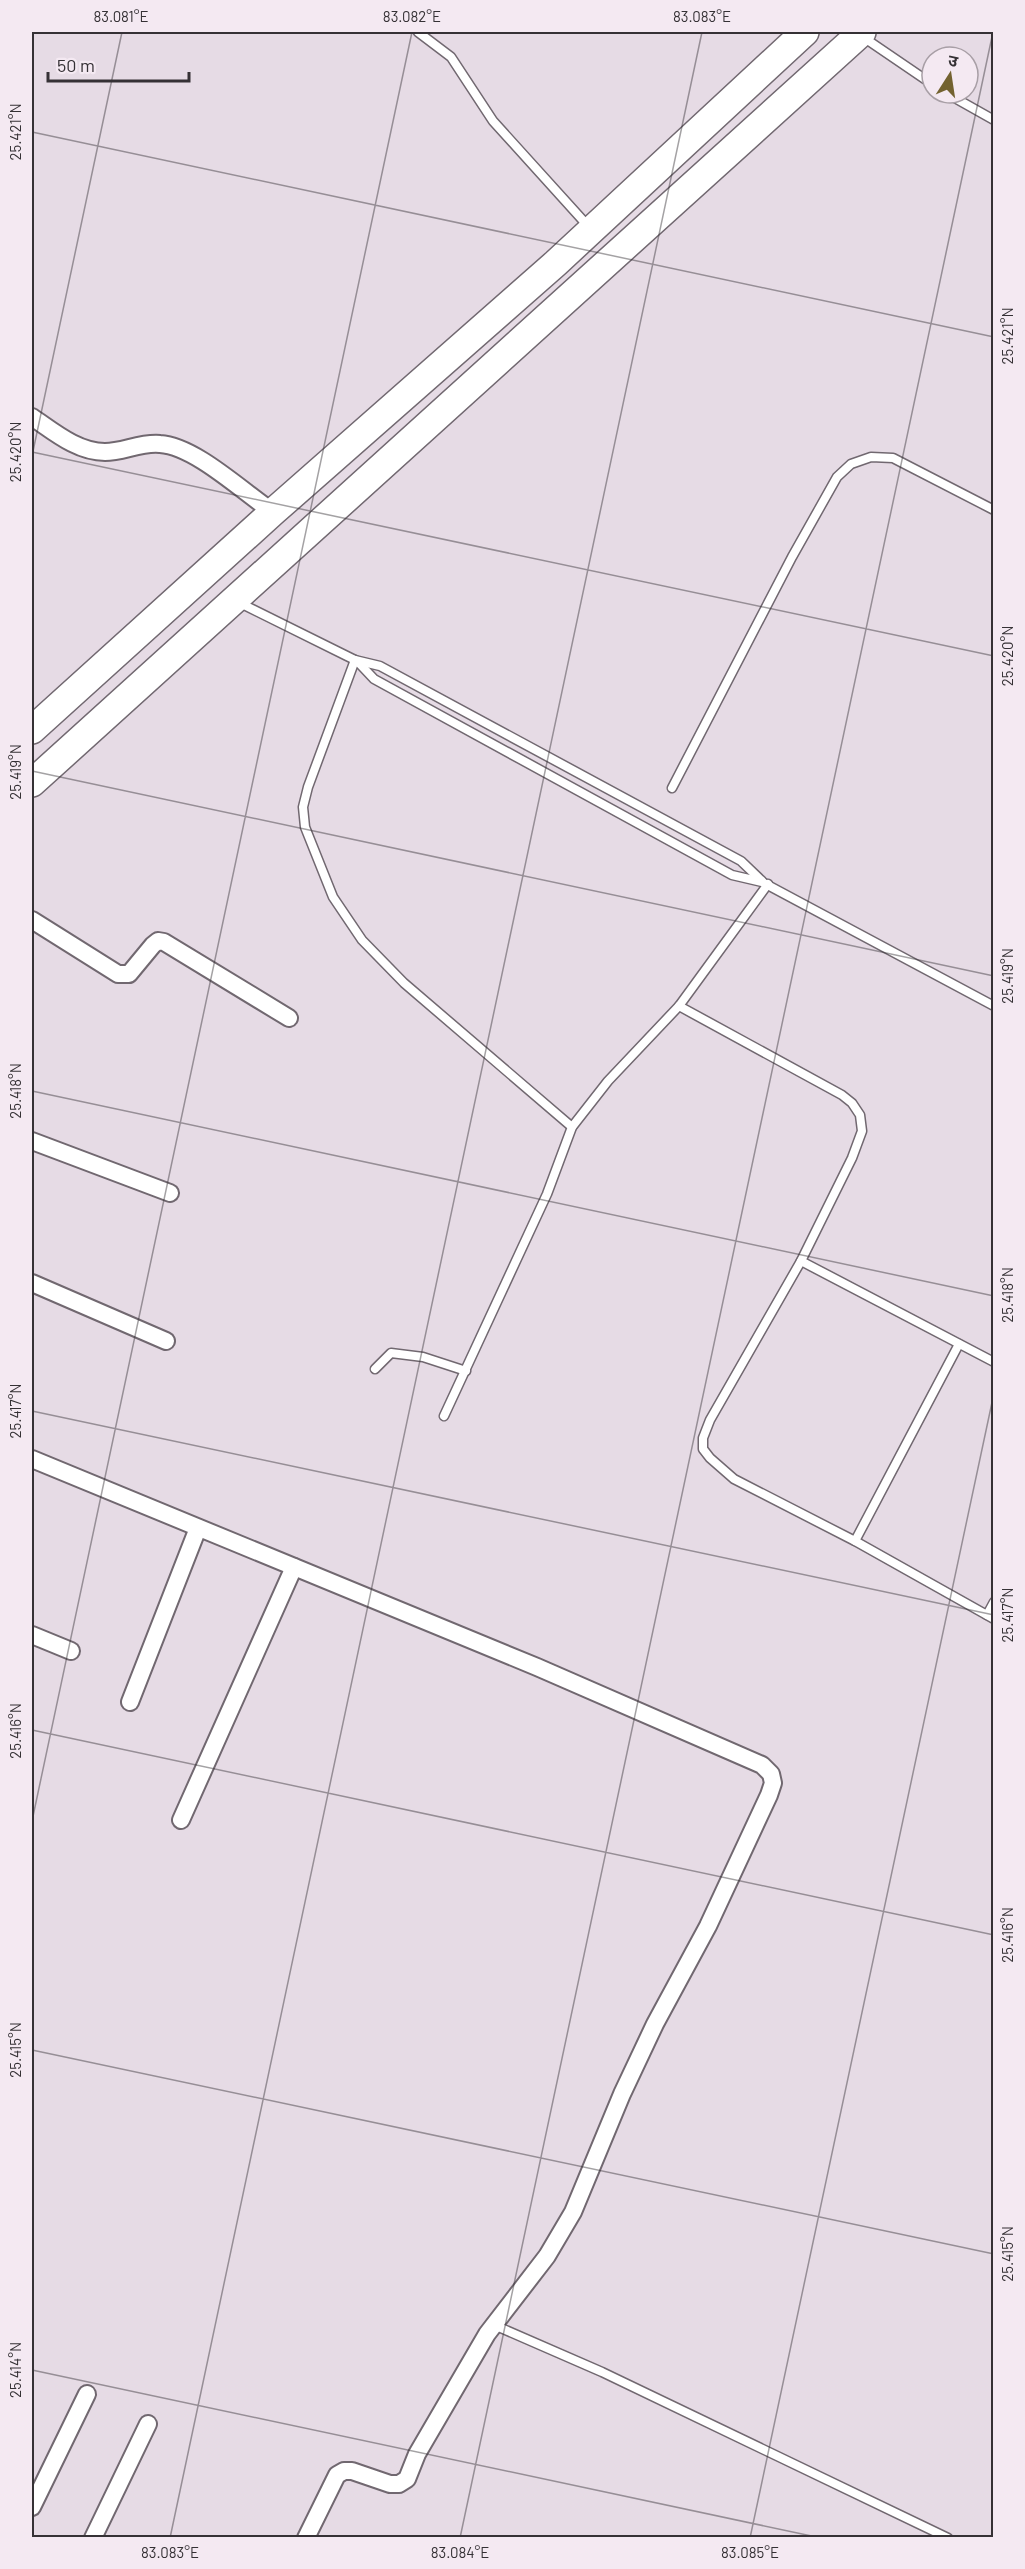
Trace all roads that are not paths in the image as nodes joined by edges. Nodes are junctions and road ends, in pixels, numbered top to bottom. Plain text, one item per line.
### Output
1 (418, 32) edge
2 (805, 32) edge
3 (861, 33) edge
4 (920, 75) edge
5 (967, 105) edge
6 (993, 120) edge
7 (591, 230) junction
8 (32, 417) edge
9 (993, 510) edge
10 (273, 512) junction
11 (234, 600) junction
12 (356, 661) junction
13 (32, 730) edge
14 (32, 783) edge
15 (672, 788) dead end
16 (765, 883) junction
17 (32, 920) edge
18 (679, 1006) junction
19 (993, 1006) edge
20 (289, 1018) dead end
21 (572, 1127) junction
22 (32, 1141) edge
23 (170, 1193) dead end
24 (801, 1261) junction
25 (32, 1283) edge
26 (166, 1341) dead end
27 (958, 1344) junction
28 (993, 1362) edge
29 (375, 1369) dead end
30 (466, 1371) junction
31 (444, 1416) dead end
32 (32, 1459) edge
33 (198, 1528) junction
34 (855, 1541) junction
35 (294, 1568) junction
36 (993, 1602) edge
37 (990, 1617) edge
38 (32, 1635) edge
39 (71, 1651) dead end
40 (130, 1702) dead end
41 (181, 1820) dead end
42 (494, 2325) junction
43 (87, 2394) dead end
44 (148, 2424) dead end
45 (32, 2507) edge
46 (93, 2538) edge
47 (306, 2538) edge
48 (948, 2538) edge

1 - 7 lane
2 - 7 highway
3 - 4 lane
3 - 11 highway
5 - 6 lane
7 - 10 highway
8 - 10 street
9 - 15 lane
10 - 13 highway
11 - 12 lane
11 - 14 highway
12 - 16 lane
12 - 16 lane
12 - 21 lane
16 - 18 lane
16 - 19 lane
17 - 20 street
18 - 21 lane
18 - 24 lane
21 - 30 lane
22 - 23 street
24 - 27 lane
24 - 34 lane
25 - 26 street
27 - 28 lane
27 - 34 lane
29 - 30 lane
30 - 31 lane
32 - 33 street
33 - 35 street
33 - 40 street
34 - 37 lane
35 - 41 street
35 - 42 street
36 - 37 lane
38 - 39 street
42 - 47 street
42 - 48 lane
43 - 45 street
44 - 46 street

